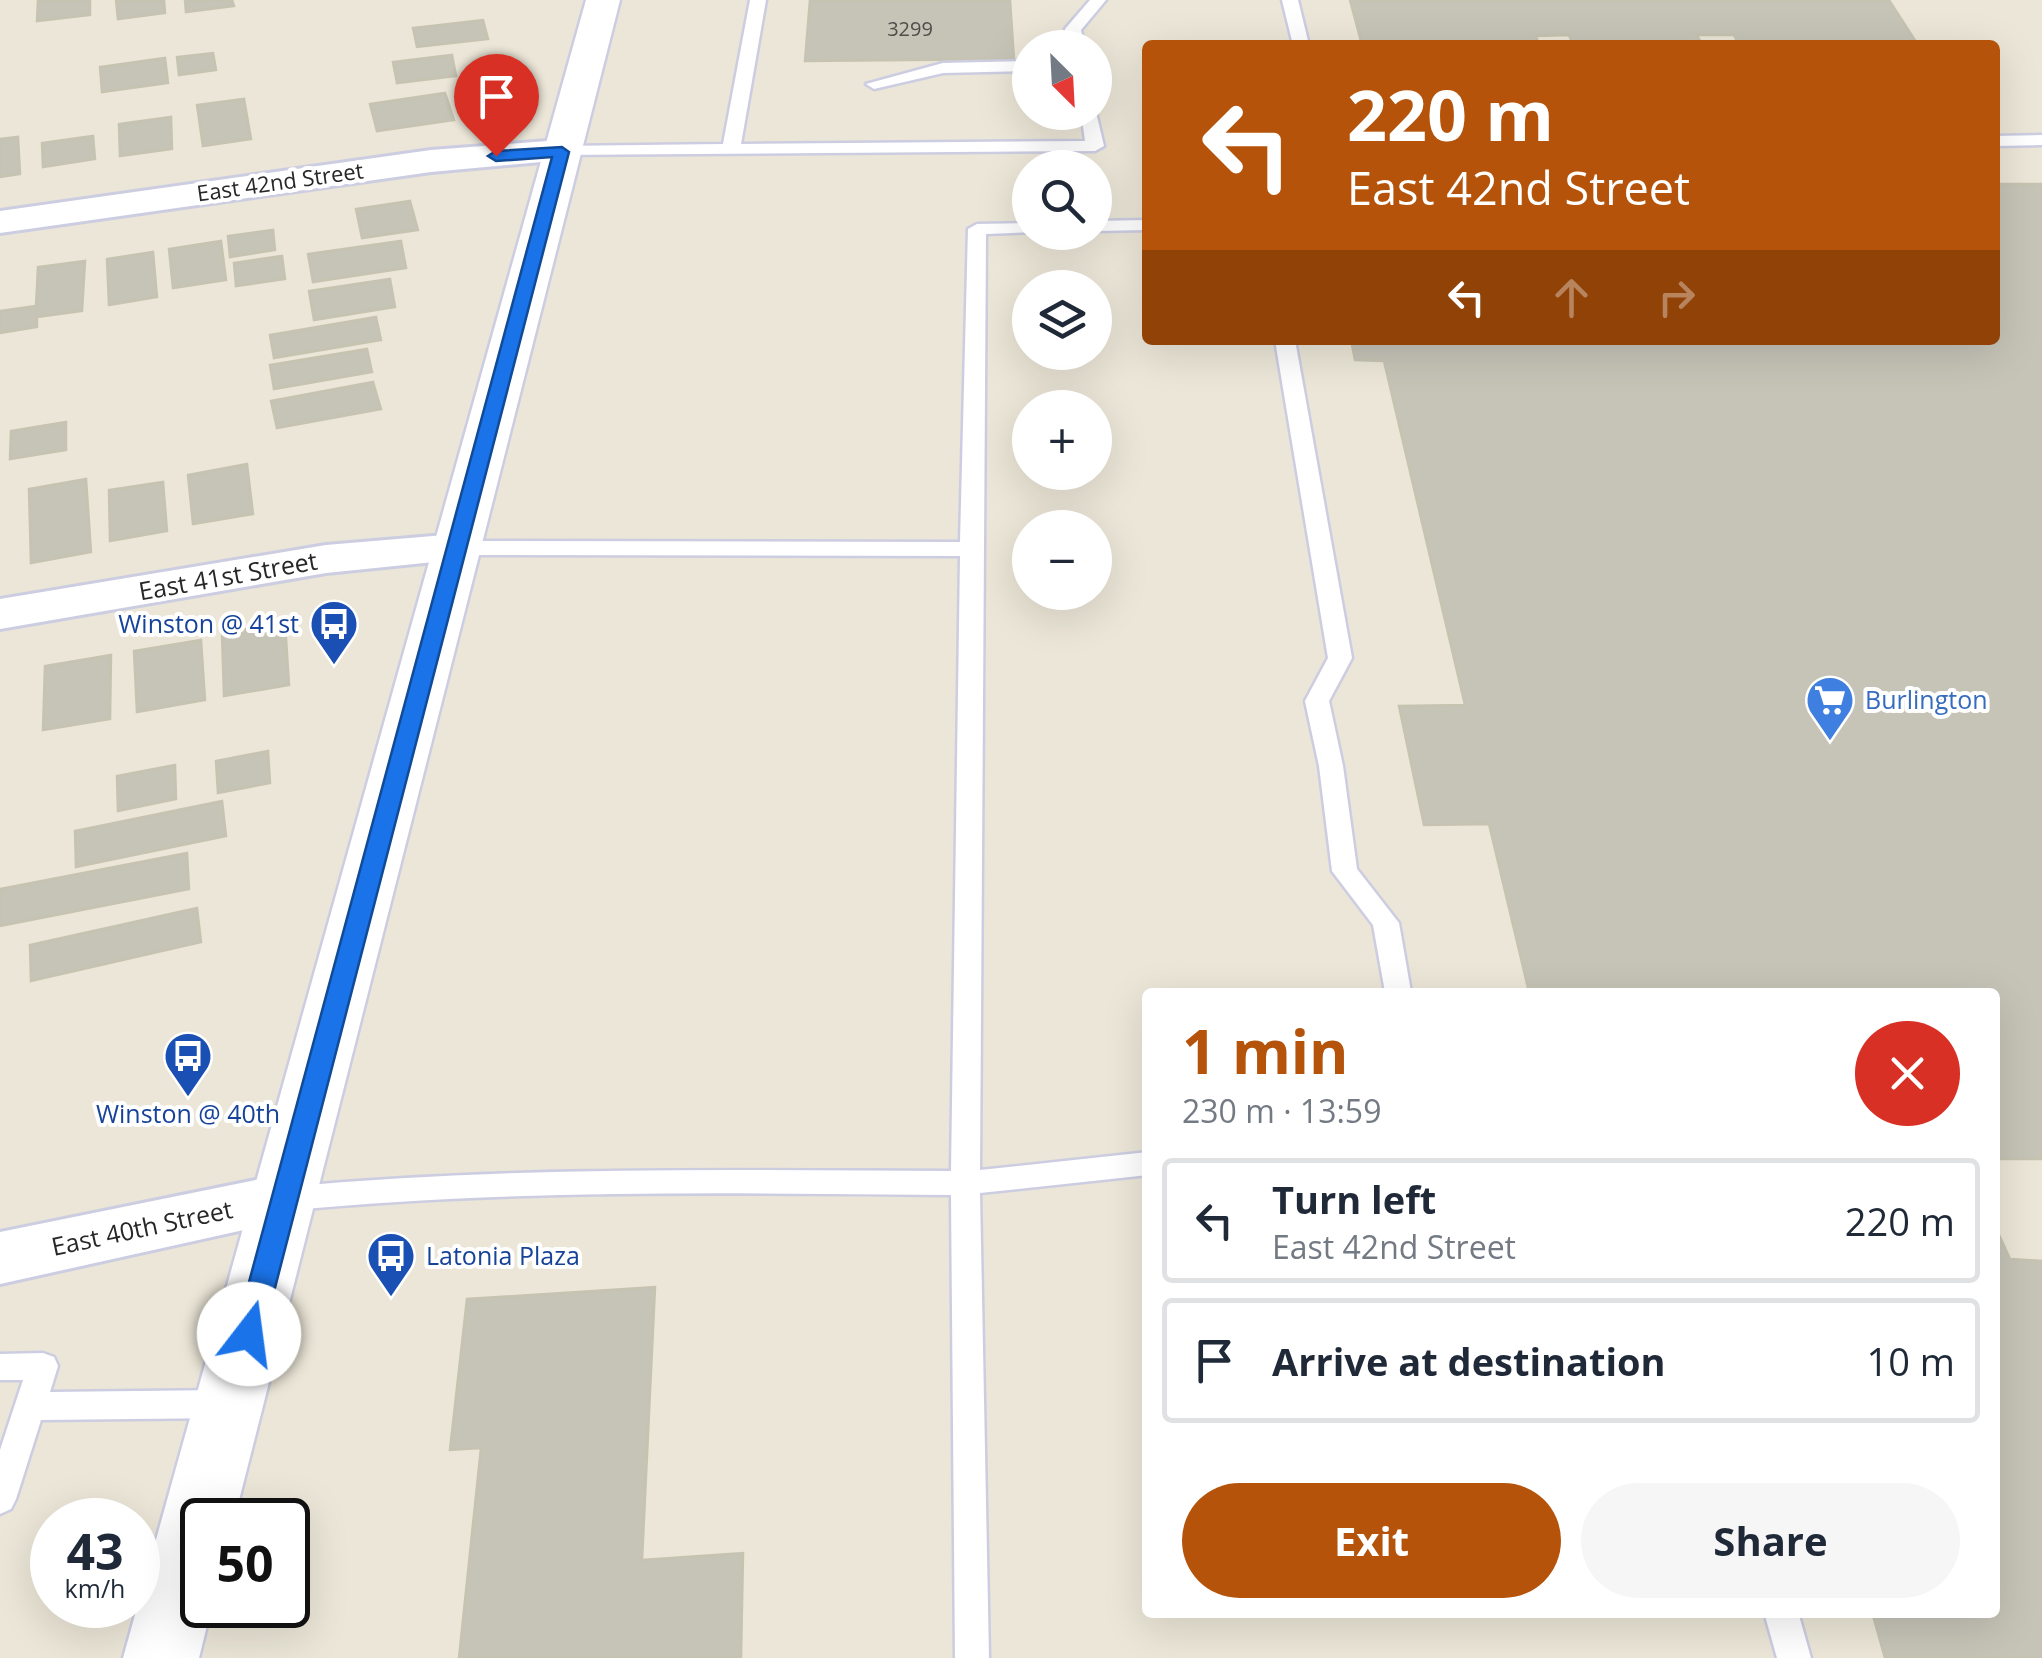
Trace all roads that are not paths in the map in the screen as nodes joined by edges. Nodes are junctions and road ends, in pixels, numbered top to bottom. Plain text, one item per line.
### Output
1 (603, 0) edge
2 (758, 0) edge
3 (1098, 0) edge
4 (1290, 0) edge
5 (1073, 30) edge
6 (1300, 40) edge
7 (1012, 66) edge
8 (874, 84) dead end
9 (1092, 130) edge
10 (2042, 140) edge
11 (2000, 141) edge
12 (731, 150) junction
13 (562, 152) junction
14 (0, 222) edge
15 (1142, 224) edge
16 (1112, 225) edge
17 (1012, 228) edge
18 (1286, 345) edge
19 (457, 548) junction
20 (973, 549) junction
21 (0, 614) edge
22 (1397, 988) edge
23 (1142, 1164) edge
24 (965, 1183) junction
25 (285, 1199) junction
26 (0, 1258) edge
27 (0, 1367) edge
28 (230, 1404) junction
29 (30, 1406) junction
30 (7, 1457) edge
31 (0, 1498) edge
32 (1783, 1618) edge
33 (161, 1658) edge
34 (972, 1658) edge
35 (1794, 1658) edge

1 - 13 main road
2 - 12 lane
3 - 5 lane
4 - 6 lane
7 - 8 lane
9 - 12 lane
10 - 11 lane
12 - 13 lane
13 - 14 street, East 42nd Street
13 - 19 main road
15 - 16 lane
17 - 20 lane
18 - 22 lane
19 - 20 lane
19 - 21 street, East 41st Street
19 - 25 main road
20 - 24 lane
23 - 24 lane
24 - 25 lane
24 - 34 lane
25 - 26 street, East 40th Street
25 - 28 main road
27 - 29 lane
28 - 29 lane
28 - 33 main road
29 - 30 lane
30 - 31 lane
32 - 35 lane

